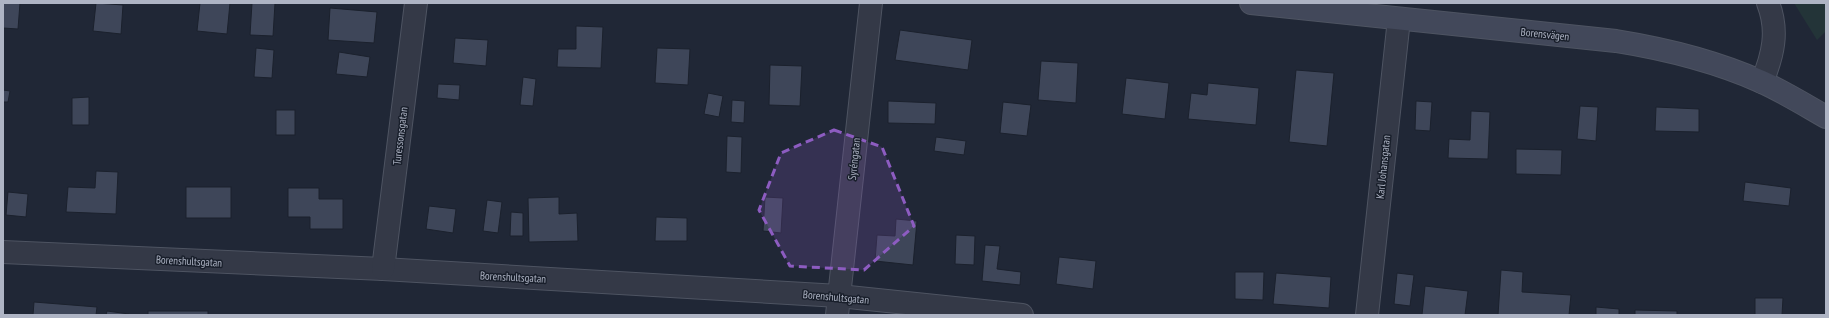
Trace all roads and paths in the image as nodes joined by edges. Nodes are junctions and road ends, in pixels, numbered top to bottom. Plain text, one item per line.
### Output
1 (416, 3) edge
2 (871, 3) edge
3 (1251, 3) edge
4 (1768, 3) edge
5 (1399, 18) junction
6 (1762, 82) junction
7 (1826, 117) edge
8 (3, 252) edge
9 (383, 269) junction
10 (838, 306) edge
11 (1022, 315) edge
12 (1367, 315) edge

1 - 9 street, Turessonsgatan
2 - 10 street, Syréngatan
3 - 5 street, Borensvägen
4 - 6 street
5 - 6 street, Borensvägen
5 - 12 street, Karl Johansgatan
6 - 7 street, Borensvägen
8 - 9 street, Borenshultsgatan
9 - 10 street, Borenshultsgatan
10 - 11 street, Borenshultsgatan

